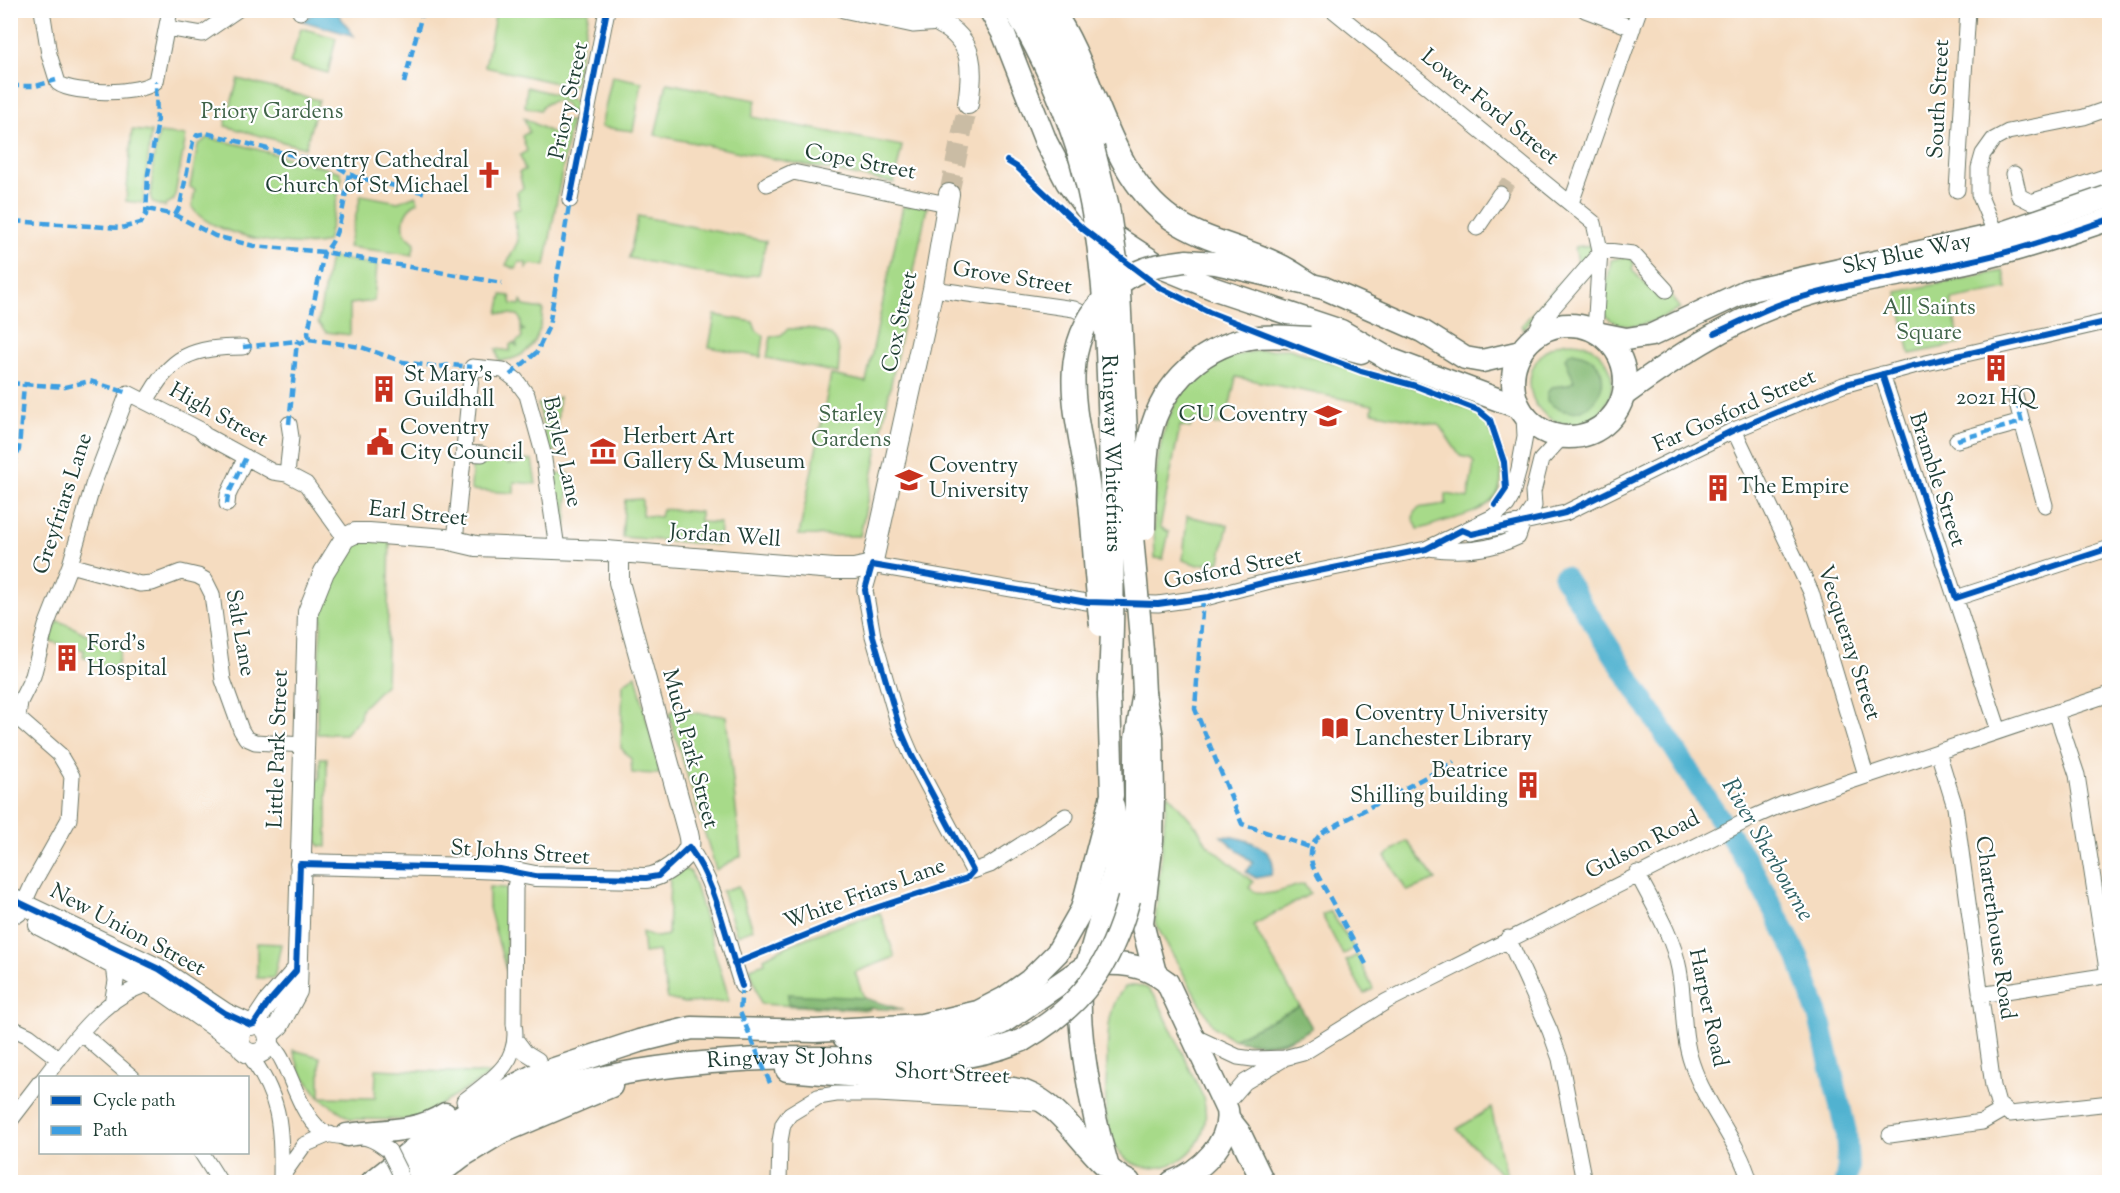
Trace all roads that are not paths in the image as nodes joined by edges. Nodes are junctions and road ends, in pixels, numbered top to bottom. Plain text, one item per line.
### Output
1 (42, 10) edge
2 (170, 10) edge
3 (237, 10) edge
4 (607, 10) edge
5 (843, 10) edge
6 (906, 10) edge
7 (990, 10) edge
8 (1015, 10) edge
9 (1035, 10) edge
10 (1052, 10) edge
11 (1333, 10) edge
12 (1585, 10) edge
13 (1639, 10) edge
14 (1968, 10) edge
15 (943, 17) edge
16 (166, 28) junction
17 (1633, 28) junction
18 (968, 104) tunnel mouth
19 (2109, 108) edge
20 (1521, 165) junction
21 (2014, 174) dead end
22 (2109, 175) edge
23 (1511, 178) tunnel mouth
24 (767, 184) dead end
25 (1957, 190) dead end
26 (1500, 194) tunnel mouth
27 (2109, 196) edge
28 (948, 199) joint
29 (570, 200) dead end
30 (1571, 203) junction
31 (2109, 219) edge
32 (1477, 228) dead end
33 (1996, 235) junction
34 (1600, 252) junction
35 (1309, 283) junction
36 (933, 289) junction
37 (1666, 290) dead end
38 (1084, 314) dead end
39 (2109, 321) edge
40 (1598, 333) junction
41 (1526, 346) junction
42 (243, 347) dead end
43 (1389, 359) junction
44 (1882, 374) junction
45 (128, 393) joint
46 (1625, 394) junction
47 (2015, 395) dead end
48 (146, 402) junction
49 (1521, 412) junction
50 (2022, 422) junction
51 (289, 424) dead end
52 (1734, 430) junction
53 (1561, 438) junction
54 (1957, 440) dead end
55 (464, 453) junction
56 (482, 454) dead end
57 (246, 457) junction
58 (287, 474) junction
59 (1509, 501) junction
60 (227, 504) dead end
61 (2045, 505) dead end
62 (1523, 522) junction
63 (1462, 530) junction
64 (345, 538) junction
65 (455, 541) junction
66 (1429, 548) junction
67 (2109, 548) edge
68 (566, 549) junction
69 (619, 554) junction
70 (70, 564) junction
71 (872, 565) junction
72 (1956, 598) junction
73 (1142, 651) junction
74 (1144, 693) junction
75 (2109, 694) edge
76 (1109, 695) junction
77 (2056, 712) junction
78 (14, 714) edge
79 (1999, 731) junction
80 (303, 745) junction
81 (1938, 752) junction
82 (1866, 776) junction
83 (1066, 816) dead end
84 (689, 847) junction
85 (300, 864) junction
86 (518, 872) junction
87 (1637, 873) junction
88 (1129, 898) joint
89 (16, 907) edge
90 (1093, 911) junction
91 (1508, 938) junction
92 (114, 964) junction
93 (1086, 967) junction
94 (1155, 973) junction
95 (2109, 976) edge
96 (150, 984) junction
97 (742, 986) dead end
98 (1980, 995) junction
99 (111, 1003) junction
100 (10, 1027) edge
101 (679, 1029) junction
102 (261, 1031) junction
103 (815, 1031) junction
104 (81, 1033) junction
105 (1193, 1036) junction
106 (516, 1038) junction
107 (244, 1048) junction
108 (1284, 1058) junction
109 (59, 1059) junction
110 (538, 1060) junction
111 (738, 1063) junction
112 (636, 1073) junction
113 (45, 1076) edge
114 (132, 1076) edge
115 (39, 1083) edge
116 (464, 1101) junction
117 (1044, 1103) junction
118 (2109, 1103) edge
119 (2003, 1110) junction
120 (1227, 1111) junction
121 (10, 1121) edge
122 (338, 1135) junction
123 (1890, 1135) dead end
124 (205, 1158) edge
125 (1107, 1167) junction
126 (281, 1180) edge
127 (220, 1182) edge
128 (372, 1182) edge
129 (400, 1182) edge
130 (428, 1182) edge
131 (779, 1182) edge
132 (1129, 1182) edge
133 (1172, 1182) edge
134 (1263, 1182) edge
135 (1584, 1182) edge
136 (1750, 1182) edge

1 - 16 street
2 - 16 street
3 - 16 street
4 - 29 street, Priory Street
5 - 15 street
6 - 15 street
7 - 43 highway
8 - 76 highway, Ringway Whitefriars, bridge
9 - 73 highway, Ringway Whitefriars, bridge
10 - 35 highway
11 - 20 street, Lower Ford Street
12 - 17 street
13 - 17 street
14 - 25 street, South Street
15 - 18 main road
17 - 30 street
19 - 33 street
20 - 23 street
20 - 30 street, Lower Ford Street
21 - 22 street
24 - 28 street, Cope Street
26 - 32 street
27 - 33 highway, Sky Blue Way
28 - 36 main road, Cox Street
30 - 34 street, Lower Ford Street
31 - 33 highway
31 - 46 highway, Sky Blue Way
33 - 40 highway, Sky Blue Way
34 - 37 street
34 - 40 street, Lower Ford Street
34 - 41 street
35 - 41 highway
35 - 76 highway, bridge
36 - 38 street, Grove Street
36 - 71 main road, Cox Street
39 - 44 street, Far Gosford Street
40 - 41 highway
40 - 46 highway
41 - 49 highway
42 - 48 street
43 - 49 highway
43 - 73 highway, bridge
44 - 52 street, Far Gosford Street
44 - 72 street, Bramble Street
45 - 48 street, High Street
45 - 70 street, Greyfriars Lane
46 - 53 highway
47 - 50 street
48 - 57 street, High Street
49 - 53 highway
49 - 59 street
50 - 54 street
50 - 61 street
51 - 58 street
52 - 62 street, Far Gosford Street
52 - 82 street, Vecqueray Street
53 - 62 street, Gosford Street
55 - 56 street
55 - 65 street
55 - 68 street, Bayley Lane
57 - 58 street, High Street
57 - 60 street
58 - 64 street, Earl Street
59 - 62 street
59 - 63 street, Gosford Street
62 - 63 street, Gosford Street
62 - 66 street, Gosford Street
63 - 66 street, Gosford Street
64 - 65 main road, Earl Street
64 - 80 main road, Little Park Street
65 - 68 main road, Earl Street
66 - 71 street, Gosford Street
67 - 72 street
68 - 69 main road, Jordan Well
69 - 71 main road, Jordan Well
69 - 84 main road, Much Park Street
70 - 78 street, Greyfriars Lane
70 - 80 street, Salt Lane
71 - 83 street, White Friars Lane
72 - 79 street, Bramble Street
73 - 74 highway, Ringway Whitefriars
74 - 88 highway, Ringway Whitefriars
74 - 94 highway
75 - 77 street, Gulson Road
76 - 90 highway, Ringway Whitefriars
77 - 79 street, Gulson Road
77 - 95 street
78 - 89 street, Greyfriars Lane
79 - 81 street, Gulson Road
80 - 85 main road, Little Park Street
81 - 82 street, Gulson Road
81 - 98 street, Charterhouse Road
82 - 87 street, Gulson Road
84 - 86 main road, St Johns Street
84 - 97 street, Much Park Street
85 - 86 main road, St Johns Street
85 - 102 main road, Little Park Street
86 - 106 street, St Johns Street
87 - 91 street, Gulson Road
87 - 136 street, Harper Road
88 - 111 highway, Ringway St Johns, bridge
89 - 92 main road, New Union Street
89 - 102 main road, New Union Street
90 - 93 highway
90 - 103 highway, Ringway St Johns
91 - 108 street, Gulson Road
91 - 135 street
92 - 96 main road, New Union Street
92 - 99 street
93 - 94 highway
93 - 103 highway
93 - 125 highway
94 - 105 highway
95 - 98 street
96 - 99 street
96 - 107 main road, New Union Street
98 - 119 street, Charterhouse Road
99 - 104 street
100 - 109 street
101 - 103 highway, Ringway St Johns
101 - 110 highway
101 - 128 highway, Ringway St Johns
102 - 107 main road, Little Park Street
102 - 107 main road
102 - 122 street
104 - 109 street
104 - 114 street
105 - 108 street, Gulson Road
105 - 120 highway
106 - 110 street
106 - 116 street, St Johns Street
107 - 126 street, New Union Street
108 - 120 street, Gulson Road
109 - 113 street
110 - 116 highway
111 - 112 highway, Ringway St Johns
111 - 117 highway
112 - 129 highway, Ringway St Johns
112 - 130 highway
115 - 121 street
116 - 122 highway
117 - 125 highway
117 - 131 street, Short Street
118 - 119 street
119 - 123 street
120 - 133 highway
120 - 134 highway
122 - 126 street
122 - 129 street, bridge
124 - 127 street
125 - 132 highway

